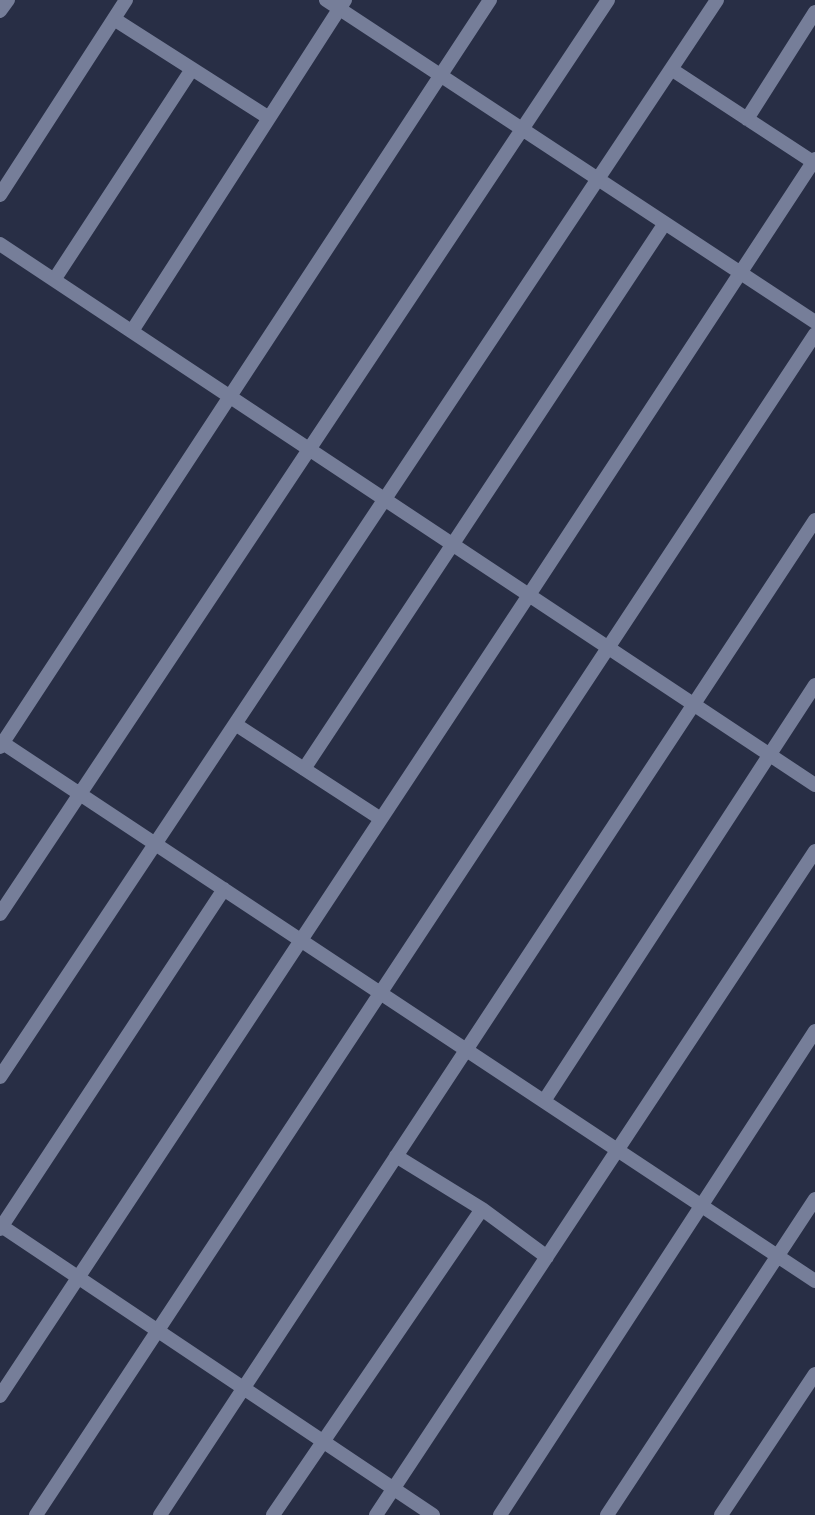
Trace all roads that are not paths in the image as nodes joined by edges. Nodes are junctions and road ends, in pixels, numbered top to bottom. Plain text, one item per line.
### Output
1 (8, 0) edge
2 (126, 0) edge
3 (326, 0) edge
4 (490, 0) edge
5 (608, 0) edge
6 (717, 0) edge
7 (342, 4) edge
8 (0, 11) edge
9 (815, 12) edge
10 (114, 18) junction
11 (192, 69) junction
12 (671, 70) junction
13 (441, 76) junction
14 (269, 118) junction
15 (747, 119) junction
16 (522, 129) junction
17 (814, 160) edge
18 (598, 179) junction
19 (0, 195) edge
20 (664, 223) junction
21 (0, 244) edge
22 (740, 273) junction
23 (54, 280) junction
24 (815, 322) edge
25 (132, 331) junction
26 (815, 334) edge
27 (230, 396) junction
28 (309, 449) junction
29 (384, 499) junction
30 (815, 520) edge
31 (452, 544) junction
32 (529, 595) junction
33 (608, 648) junction
34 (815, 685) edge
35 (693, 705) junction
36 (235, 724) junction
37 (1, 745) edge
38 (769, 755) junction
39 (304, 769) junction
40 (815, 785) edge
41 (80, 794) junction
42 (381, 819) junction
43 (155, 844) junction
44 (815, 851) edge
45 (224, 889) junction
46 (0, 914) edge
47 (301, 940) junction
48 (380, 993) junction
49 (815, 1031) edge
50 (466, 1050) junction
51 (0, 1077) edge
52 (544, 1101) junction
53 (618, 1150) junction
54 (396, 1156) junction
55 (815, 1199) edge
56 (701, 1206) junction
57 (482, 1209) junction
58 (1, 1227) edge
59 (778, 1256) junction
60 (547, 1257) junction
61 (78, 1278) junction
62 (815, 1281) edge
63 (158, 1331) junction
64 (815, 1374) edge
65 (243, 1388) junction
66 (0, 1396) edge
67 (324, 1441) junction
68 (394, 1489) junction
69 (36, 1515) edge
70 (160, 1515) edge
71 (273, 1515) edge
72 (376, 1515) edge
73 (433, 1515) edge
74 (500, 1515) edge
75 (607, 1515) edge
76 (721, 1515) edge

1 - 8 street
2 - 10 street
3 - 7 street
4 - 13 street
5 - 16 street
6 - 12 street
7 - 13 street
7 - 14 street
9 - 15 street
10 - 11 street
10 - 19 street
11 - 14 street
11 - 23 street
12 - 15 street
12 - 18 street
13 - 16 street
13 - 27 street
14 - 25 street
15 - 17 street
16 - 18 street
16 - 28 street
17 - 22 street
18 - 20 street
18 - 29 street
20 - 22 street
20 - 31 street
21 - 23 street
22 - 24 street
22 - 32 street
23 - 25 street
25 - 27 street
26 - 33 street
27 - 28 street
27 - 37 street
28 - 29 street
28 - 41 street
29 - 31 street
29 - 36 street
30 - 35 street
31 - 32 street
31 - 39 street
32 - 33 street
32 - 42 street
33 - 35 street
33 - 48 street
34 - 38 street
35 - 38 street
35 - 50 street
36 - 39 street
36 - 43 street
37 - 41 street
38 - 40 street
38 - 52 street
39 - 42 street
41 - 43 street
41 - 46 street
42 - 47 street
43 - 45 street
43 - 51 street
44 - 53 street
45 - 47 street
45 - 58 street
47 - 48 street
47 - 61 street
48 - 50 street
48 - 63 street
49 - 56 street
50 - 52 street
50 - 54 street
52 - 53 street
53 - 56 street
53 - 60 street
54 - 57 street
54 - 65 street
55 - 59 street
56 - 59 street
56 - 74 street
57 - 60 street
57 - 67 street
58 - 61 street
59 - 62 street
59 - 75 street
60 - 68 street
61 - 63 street
61 - 66 street
63 - 65 street
63 - 69 street
64 - 76 street
65 - 67 street
65 - 70 street
67 - 68 street
67 - 71 street
68 - 72 street
68 - 73 street

